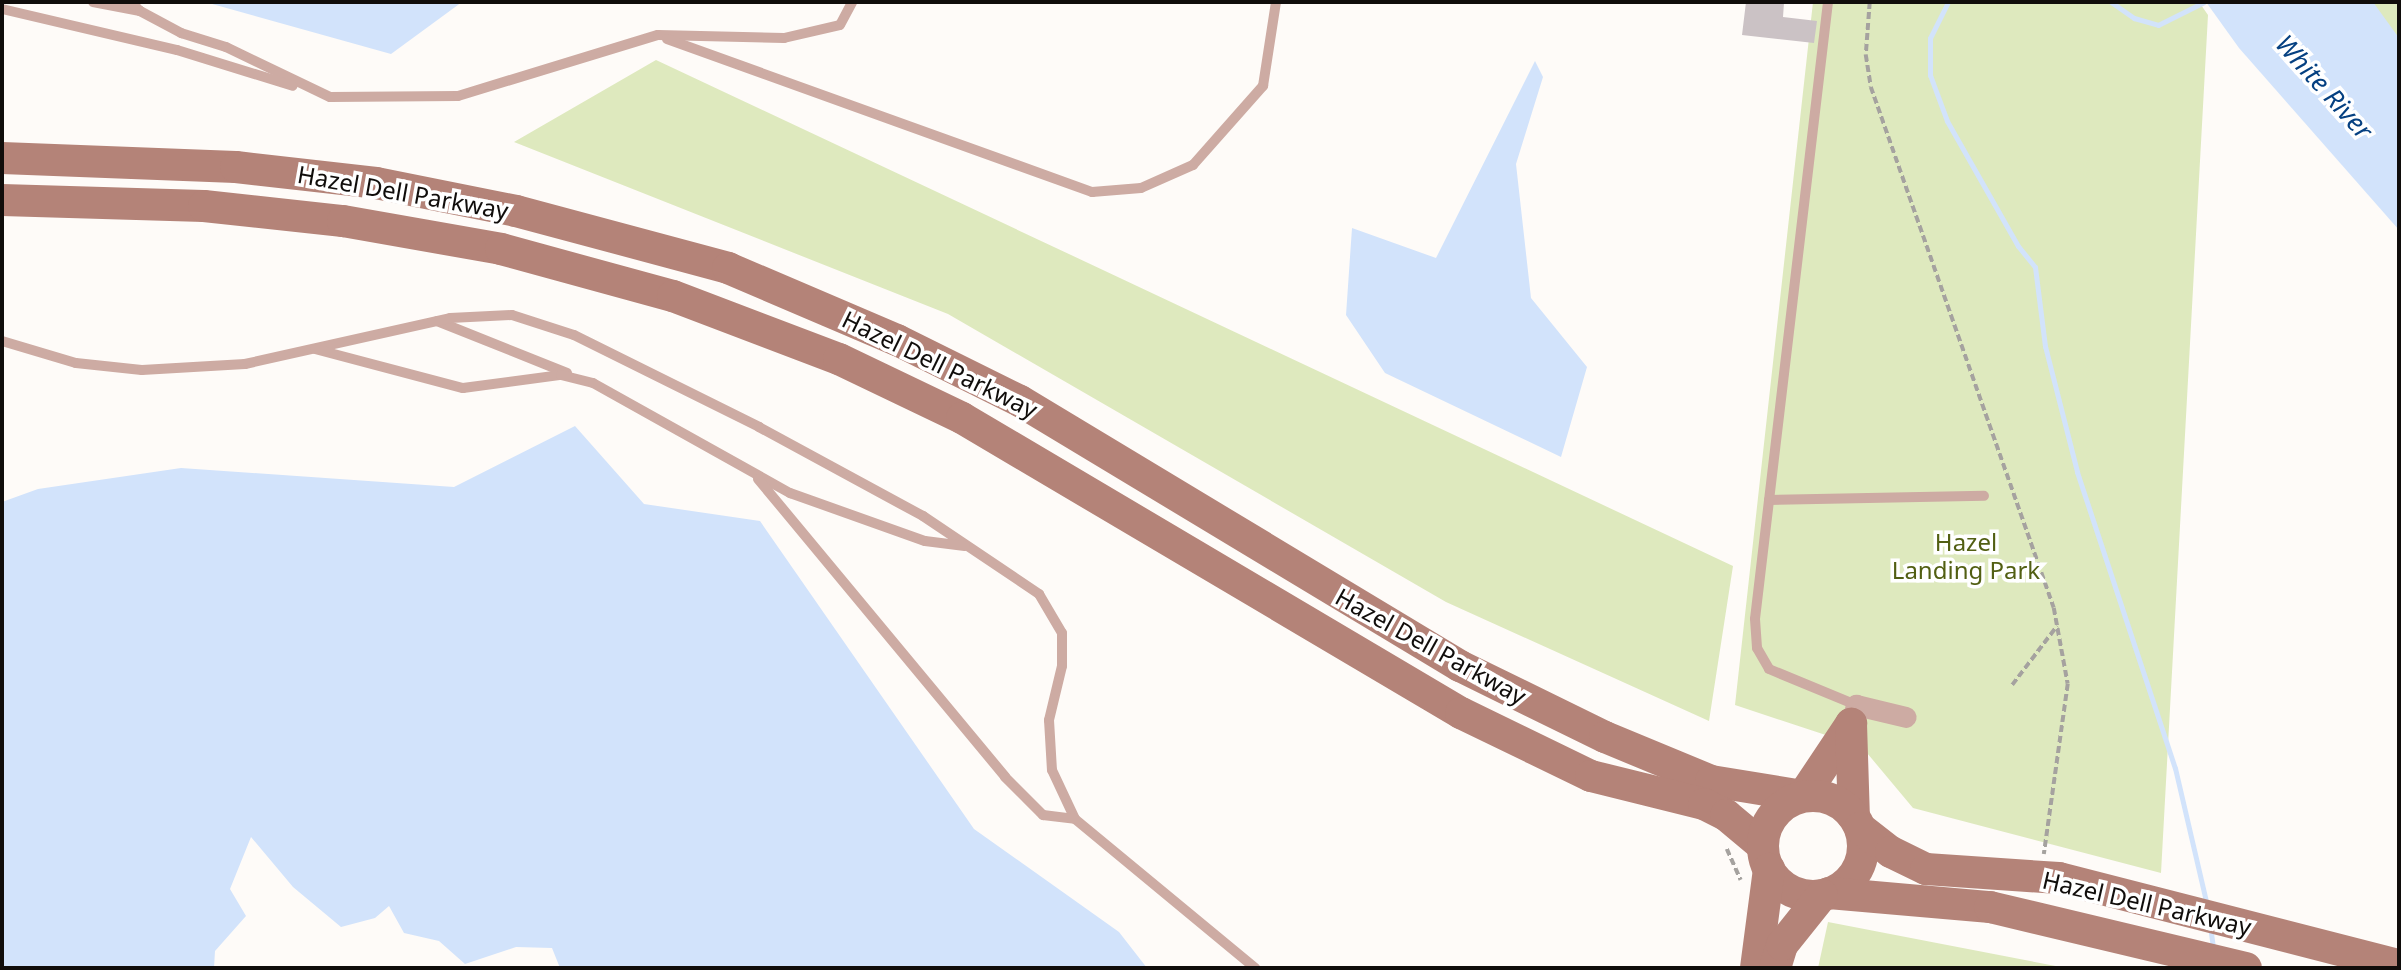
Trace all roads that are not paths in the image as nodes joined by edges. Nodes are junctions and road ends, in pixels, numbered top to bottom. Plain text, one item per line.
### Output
1 (93, 2) edge
2 (131, 2) edge
3 (852, 2) edge
4 (1276, 2) edge
5 (1828, 2) edge
6 (2, 9) edge
7 (140, 11) junction
8 (658, 35) junction
9 (330, 97) junction
10 (2, 158) edge
11 (2, 200) edge
12 (436, 320) junction
13 (2, 341) edge
14 (312, 349) junction
15 (593, 383) junction
16 (755, 475) junction
17 (1984, 496) dead end
18 (1769, 500) junction
19 (968, 546) junction
20 (1854, 715) junction
21 (1906, 717) dead end
22 (1802, 796) junction
23 (1075, 819) junction
24 (1857, 823) junction
25 (1766, 858) junction
26 (1826, 894) junction
27 (2399, 965) edge
28 (1255, 968) edge
29 (1756, 968) edge
30 (1775, 968) edge
31 (2246, 968) edge

1 - 7 lane
2 - 7 lane
3 - 8 lane
4 - 8 lane
5 - 18 lane
6 - 9 lane
7 - 9 lane
8 - 9 lane
10 - 22 main road, Hazel Dell Parkway
11 - 25 main road, Hazel Dell Parkway
12 - 14 lane
12 - 15 lane
12 - 19 lane
13 - 14 lane
14 - 15 lane
15 - 16 lane
16 - 19 lane
16 - 23 lane
17 - 18 lane
18 - 20 lane
19 - 23 lane
20 - 21 street
20 - 22 main road
20 - 24 main road
22 - 24 main road
22 - 25 main road
23 - 28 lane
24 - 26 main road
24 - 27 main road, Hazel Dell Parkway
25 - 26 main road
25 - 29 main road
26 - 30 main road
26 - 31 main road, Hazel Dell Parkway

